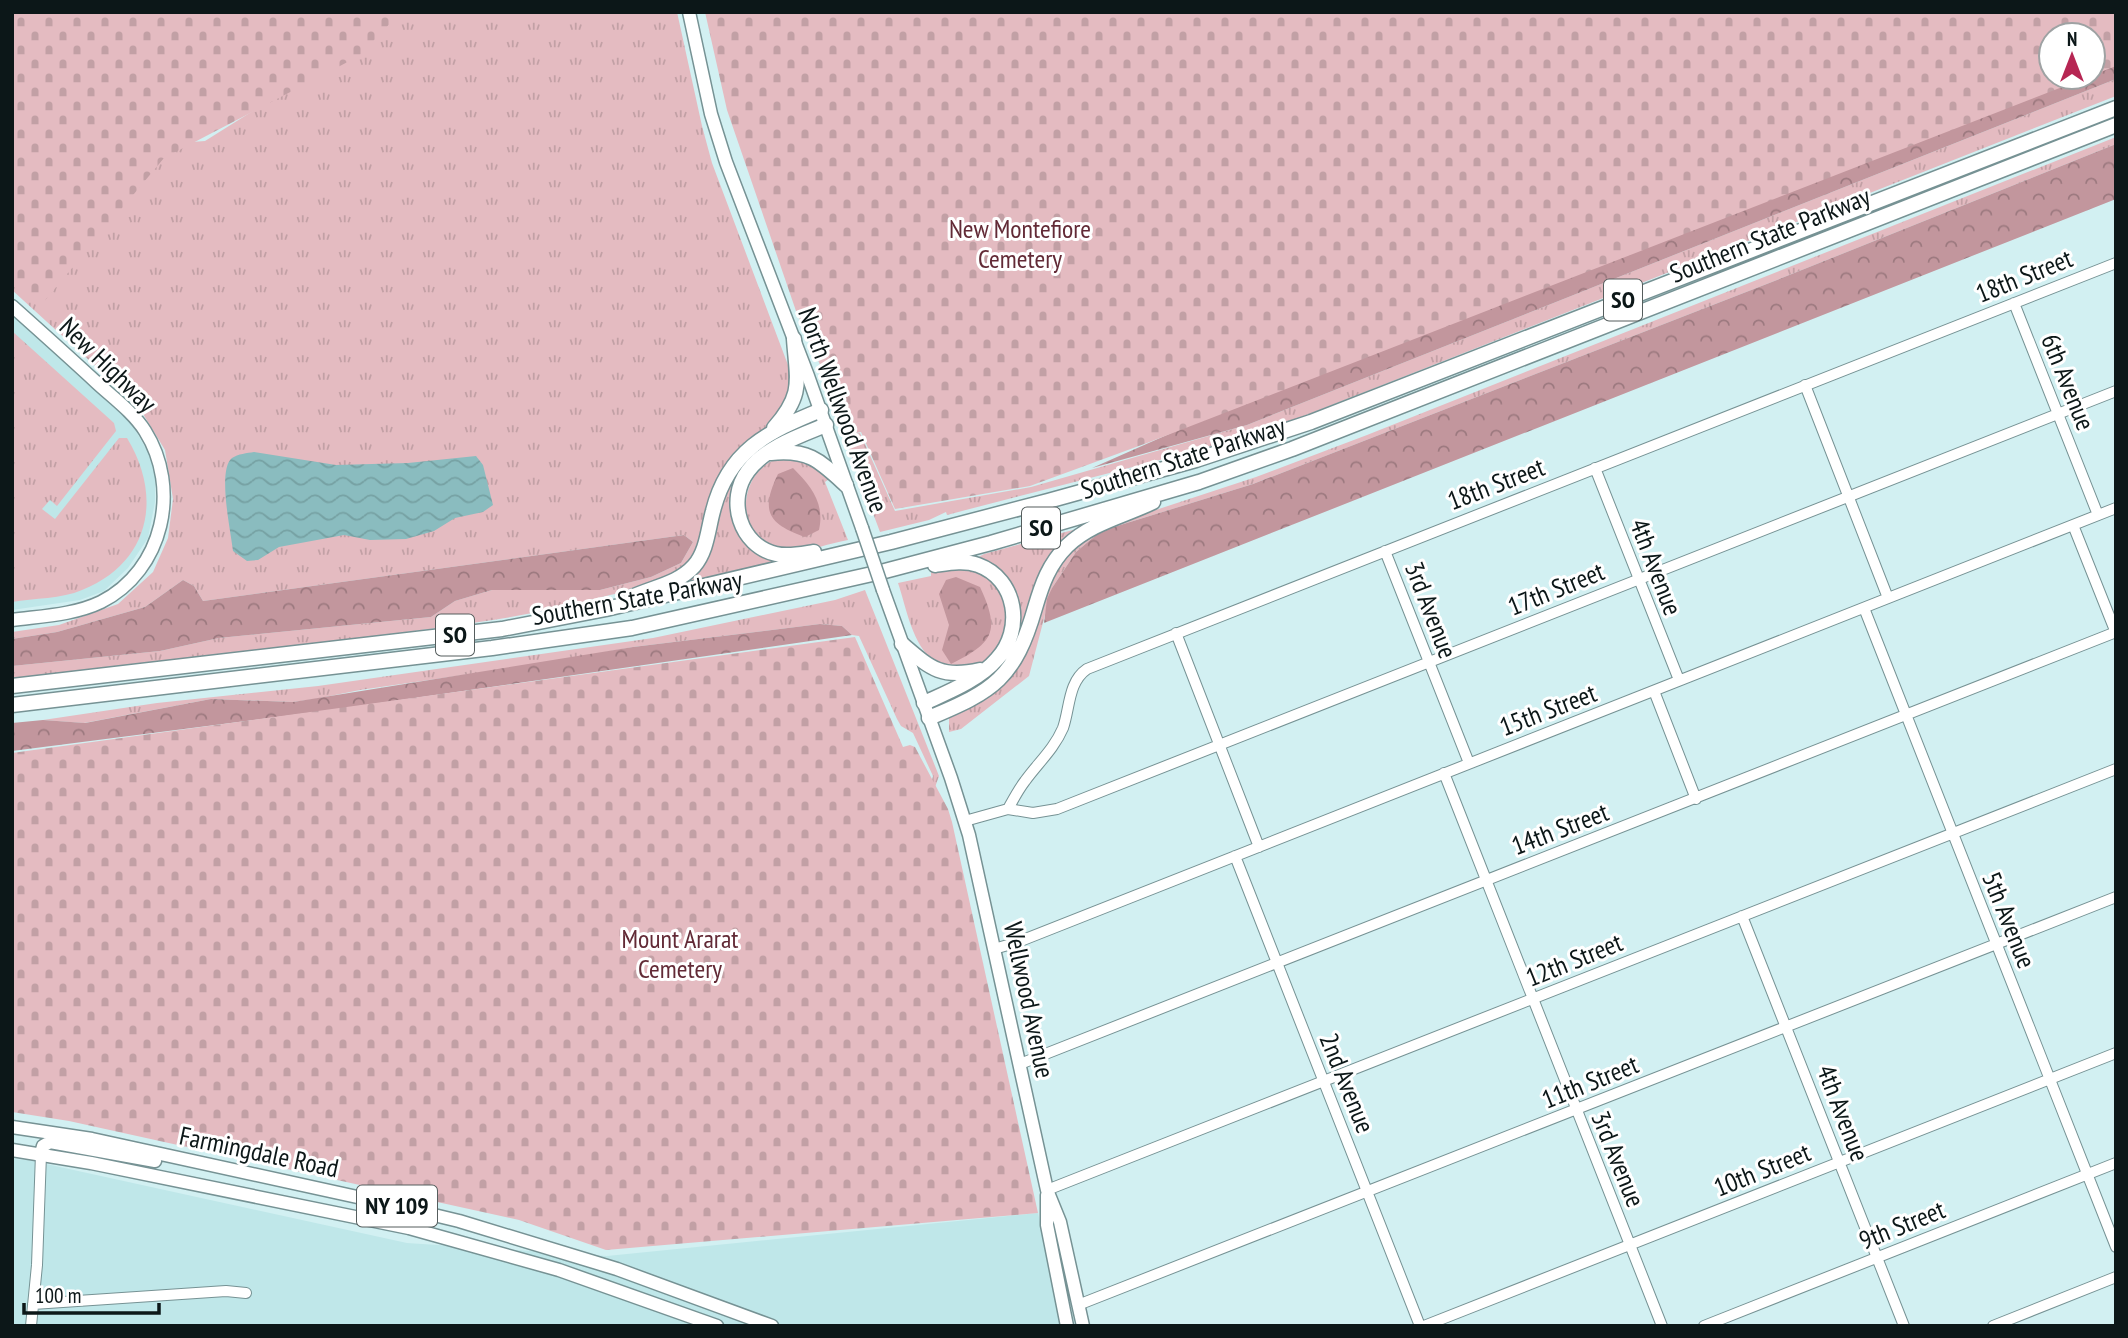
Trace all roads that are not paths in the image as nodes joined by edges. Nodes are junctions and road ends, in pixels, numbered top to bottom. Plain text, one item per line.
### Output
1 (689, 12) edge
2 (2116, 108) edge
3 (2116, 125) edge
4 (2116, 262) edge
5 (2014, 303) junction
6 (12, 306) edge
7 (794, 339) junction
8 (1805, 385) junction
9 (2116, 391) edge
10 (2058, 414) junction
11 (823, 417) junction
12 (771, 432) junction
13 (767, 454) junction
14 (1595, 468) junction
15 (1199, 482) junction
16 (846, 485) junction
17 (1848, 497) junction
18 (2116, 508) edge
19 (2098, 515) junction
20 (2073, 525) junction
21 (891, 542) junction
22 (1385, 551) junction
23 (881, 572) junction
24 (1639, 579) junction
25 (1888, 598) junction
26 (1864, 608) junction
27 (606, 609) junction
28 (12, 620) edge
29 (1176, 633) junction
30 (2116, 633) edge
31 (902, 644) junction
32 (1429, 662) junction
33 (988, 668) junction
34 (1679, 680) junction
35 (12, 686) edge
36 (1654, 691) junction
37 (923, 703) junction
38 (12, 705) edge
39 (1905, 715) junction
40 (929, 718) junction
41 (1219, 744) junction
42 (1469, 763) junction
43 (2116, 769) edge
44 (1444, 773) junction
45 (1696, 799) junction
46 (1008, 809) junction
47 (965, 821) junction
48 (1951, 833) junction
49 (1259, 847) junction
50 (1235, 856) junction
51 (1486, 881) junction
52 (2116, 897) edge
53 (1742, 916) junction
54 (1996, 945) junction
55 (994, 949) junction
56 (1277, 964) junction
57 (1533, 999) junction
58 (1787, 1027) junction
59 (2116, 1053) edge
60 (1020, 1064) junction
61 (2049, 1079) junction
62 (1324, 1082) junction
63 (1576, 1110) junction
64 (12, 1127) edge
65 (12, 1150) edge
66 (41, 1154) junction
67 (1839, 1162) junction
68 (201, 1163) junction
69 (2116, 1163) edge
70 (2087, 1174) junction
71 (1047, 1190) junction
72 (1368, 1192) junction
73 (1630, 1245) junction
74 (2116, 1247) edge
75 (1877, 1257) junction
76 (2116, 1277) edge
77 (246, 1293) dead end
78 (33, 1304) junction
79 (1079, 1305) junction
80 (31, 1326) edge
81 (717, 1326) edge
82 (772, 1326) edge
83 (1067, 1326) edge
84 (1083, 1326) edge
85 (1422, 1326) edge
86 (1662, 1326) edge
87 (1704, 1326) edge
88 (1904, 1326) edge
89 (1993, 1326) edge

1 - 7 main road, North Wellwood Avenue
2 - 21 highway, Southern State Parkway / SO
3 - 15 highway, Southern State Parkway / SO
4 - 5 street, 18th Street
5 - 8 street, 18th Street
5 - 10 street, 6th Avenue
6 - 28 main road, New Highway
7 - 11 main road, North Wellwood Avenue
7 - 12 highway
8 - 14 street, 18th Street
8 - 17 street
9 - 10 street, 17th Street
10 - 17 street, 17th Street
10 - 19 street, 6th Avenue
11 - 12 highway
11 - 13 highway
11 - 16 main road, North Wellwood Avenue
12 - 27 highway
13 - 16 highway
13 - 21 highway
14 - 22 street, 18th Street
14 - 24 street, 4th Avenue
15 - 23 highway, Southern State Parkway / SO
15 - 40 highway
16 - 31 main road, North Wellwood Avenue, bridge
17 - 24 street, 17th Street
17 - 25 street
18 - 19 street, 15th Street
19 - 20 street, 15th Street
20 - 25 street, 15th Street
20 - 30 street
21 - 27 highway, Southern State Parkway / SO
22 - 29 street, 18th Street
22 - 32 street, 3rd Avenue
23 - 33 highway
23 - 38 highway, Southern State Parkway / SO
24 - 32 street, 17th Street
24 - 34 street, 4th Avenue
25 - 26 street, 15th Street
26 - 34 street, 15th Street
26 - 39 street, 5th Avenue
27 - 35 highway, Southern State Parkway / SO
29 - 41 street
29 - 46 street, 18th Street
30 - 39 street, 14th Street
31 - 33 highway
31 - 37 main road, North Wellwood Avenue
32 - 41 street, 17th Street
32 - 42 street, 3rd Avenue
33 - 37 highway
34 - 36 street, 15th Street
36 - 42 street, 15th Street
36 - 45 street
37 - 40 main road, North Wellwood Avenue
39 - 45 street, 14th Street
39 - 48 street, 5th Avenue
40 - 47 main road, North Wellwood Avenue
41 - 46 street, 17th Street
41 - 49 street
42 - 44 street, 15th Street
43 - 48 street, 12th Street
44 - 49 street, 15th Street
44 - 51 street, 3rd Avenue
45 - 51 street, 14th Street
46 - 47 street
47 - 55 main road, Wellwood Avenue
48 - 53 street, 12th Street
48 - 54 street, 5th Avenue
49 - 50 street, 15th Street
50 - 55 street, 15th Street
50 - 56 street, 2nd Avenue
51 - 56 street, 14th Street
51 - 57 street, 3rd Avenue
52 - 54 street, 11th Street
53 - 57 street, 12th Street
53 - 58 street, 4th Avenue
54 - 58 street, 11th Street
54 - 61 street, 5th Avenue
55 - 60 main road, Wellwood Avenue
56 - 60 street, 14th Street
56 - 62 street, 2nd Avenue
57 - 62 street, 12th Street
57 - 63 street, 3rd Avenue
58 - 63 street, 11th Street
58 - 67 street, 4th Avenue
59 - 61 street, 10th Street
60 - 71 main road, Wellwood Avenue
61 - 67 street, 10th Street
61 - 70 street, 5th Avenue
62 - 71 street, 12th Street
62 - 72 street, 2nd Avenue
63 - 72 street, 11th Street
63 - 73 street, 3rd Avenue
64 - 68 main road, Farmingdale Road / NY 109
65 - 66 main road, Farmingdale Road / NY 109
66 - 68 main road
66 - 78 street
66 - 81 main road, Farmingdale Road / NY 109
67 - 73 street, 10th Street
67 - 75 street, 4th Avenue
68 - 82 main road, Farmingdale Road / NY 109
69 - 70 street, 9th Street
70 - 74 street, 5th Avenue
70 - 75 street, 9th Street
71 - 79 main road
71 - 83 main road
72 - 79 street, 11th Street
72 - 85 street, 2nd Avenue
73 - 85 street, 10th Street
73 - 86 street, 3rd Avenue
75 - 87 street, 9th Street
75 - 88 street, 4th Avenue
76 - 89 street
77 - 78 street
78 - 80 street
79 - 84 main road

